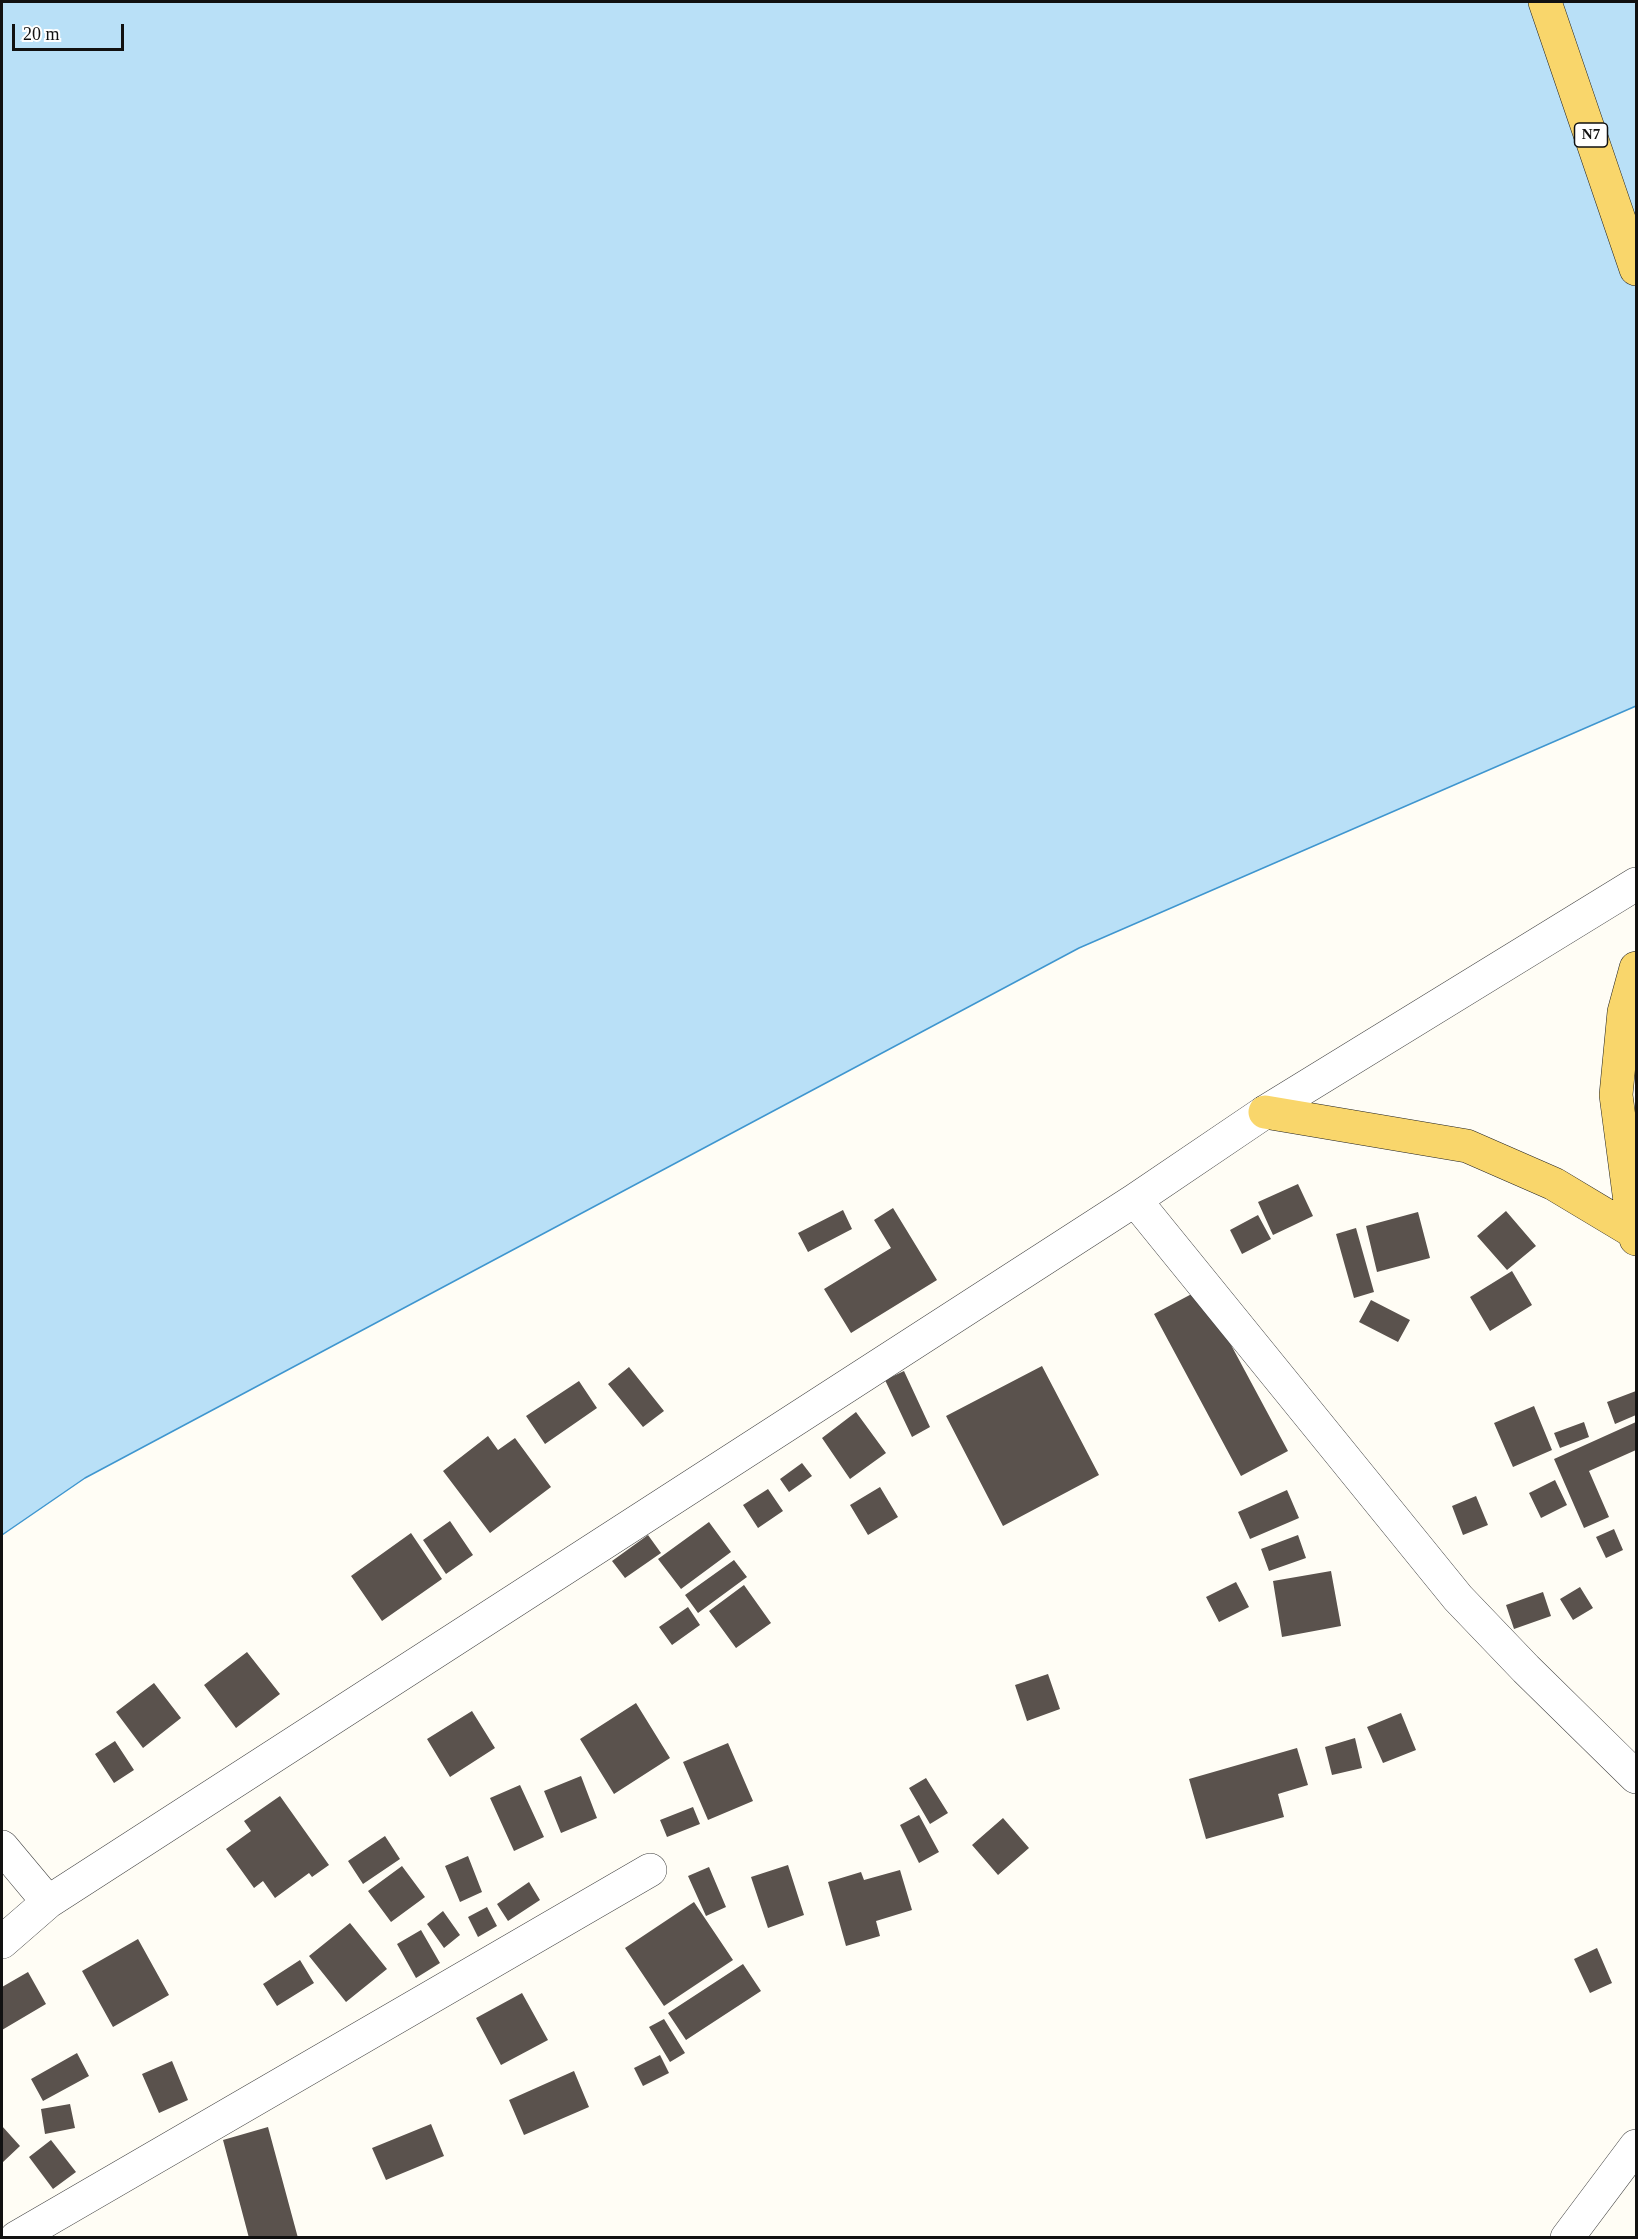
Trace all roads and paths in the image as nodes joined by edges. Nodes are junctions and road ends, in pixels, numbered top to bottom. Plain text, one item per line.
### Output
1 (1545, 2) edge
2 (1636, 269) edge
3 (1636, 884) edge
4 (1636, 968) edge
5 (1265, 1112) junction
6 (1135, 1200) junction
7 (1635, 1236) edge
8 (1636, 1777) edge
9 (2, 1847) edge
10 (650, 1870) dead end
11 (48, 1902) junction
12 (2, 1942) edge
13 (1636, 2146) edge
14 (16, 2238) edge
15 (1567, 2238) edge

1 - 2 main road, N7
3 - 5 street
4 - 7 main road
5 - 6 street
5 - 7 main road
6 - 8 street
6 - 11 street
9 - 11 street
10 - 14 street
11 - 12 street
13 - 15 street

